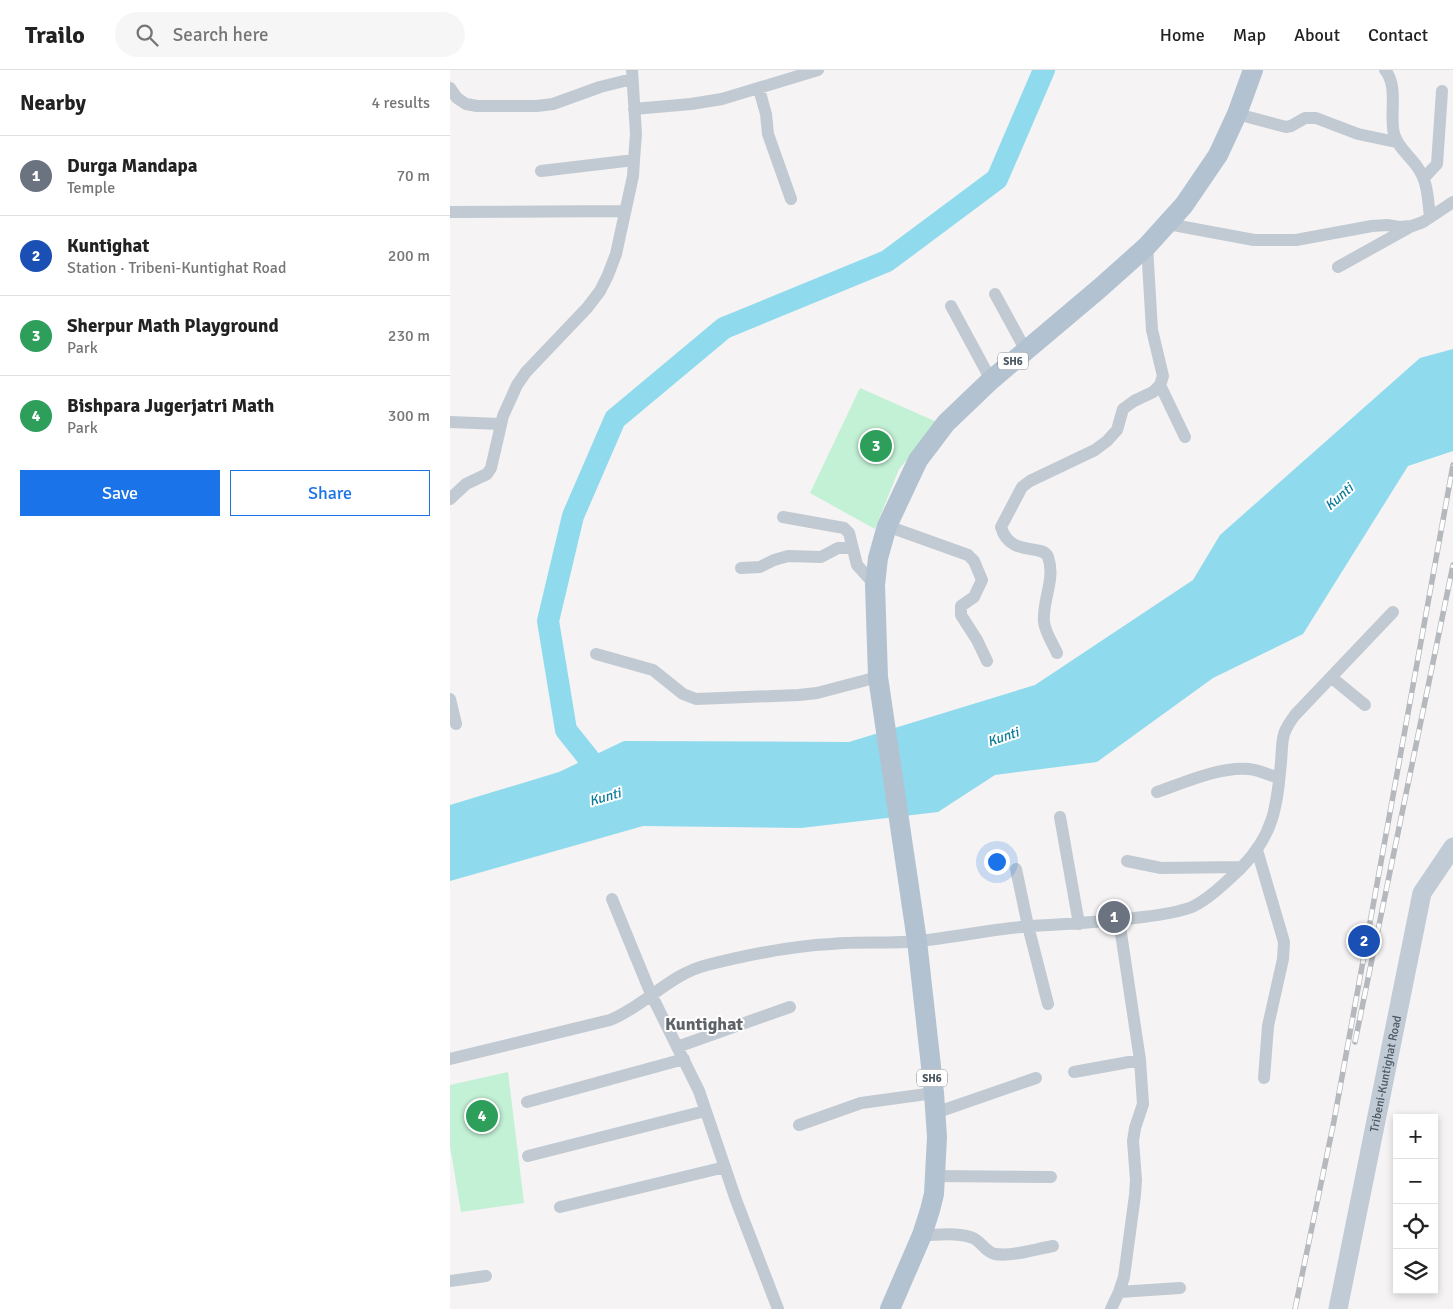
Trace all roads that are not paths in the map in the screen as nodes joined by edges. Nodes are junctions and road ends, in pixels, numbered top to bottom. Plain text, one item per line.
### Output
1 (818, 70) edge
2 (1253, 70) edge
3 (1385, 70) edge
4 (632, 74) edge
5 (450, 88) edge
6 (759, 89) junction
7 (1442, 91) dead end
8 (634, 109) junction
9 (1237, 114) junction
10 (1396, 142) junction
11 (634, 160) junction
12 (541, 171) dead end
13 (1424, 178) junction
14 (792, 199) dead end
15 (1453, 202) edge
16 (625, 211) junction
17 (450, 212) edge
18 (1430, 217) junction
19 (1168, 224) junction
20 (1412, 226) junction
21 (1147, 246) junction
22 (1338, 266) dead end
23 (995, 294) dead end
24 (951, 306) dead end
25 (1026, 350) junction
26 (991, 380) junction
27 (1160, 385) junction
28 (450, 422) edge
29 (501, 424) junction
30 (1185, 437) dead end
31 (450, 500) edge
32 (782, 517) dead end
33 (887, 526) junction
34 (852, 548) junction
35 (741, 568) dead end
36 (874, 586) junction
37 (1393, 612) dead end
38 (1057, 653) dead end
39 (596, 654) dead end
40 (987, 661) dead end
41 (878, 677) junction
42 (1331, 677) junction
43 (450, 699) edge
44 (1365, 705) dead end
45 (456, 724) dead end
46 (1279, 778) junction
47 (1157, 792) dead end
48 (1060, 817) dead end
49 (1453, 847) edge
50 (1256, 850) junction
51 (1127, 861) dead end
52 (1241, 867) junction
53 (1016, 869) dead end
54 (612, 899) dead end
55 (1119, 920) junction
56 (1079, 924) junction
57 (1028, 926) junction
58 (917, 941) junction
59 (651, 994) junction
60 (1048, 1004) dead end
61 (790, 1008) dead end
62 (677, 1047) junction
63 (450, 1059) edge
64 (684, 1059) junction
65 (1140, 1060) junction
66 (1074, 1072) dead end
67 (1036, 1078) dead end
68 (1264, 1078) dead end
69 (527, 1102) dead end
70 (935, 1103) junction
71 (705, 1111) junction
72 (799, 1125) dead end
73 (528, 1156) dead end
74 (725, 1167) junction
75 (935, 1176) junction
76 (1051, 1177) dead end
77 (560, 1207) dead end
78 (922, 1235) junction
79 (1053, 1246) dead end
80 (486, 1276) dead end
81 (450, 1281) edge
82 (1180, 1288) dead end
83 (1119, 1292) junction
84 (778, 1309) edge
85 (890, 1309) edge
86 (1111, 1309) edge
87 (1338, 1309) edge

1 - 6 street
2 - 9 main road, SH6
3 - 10 street
4 - 5 street
4 - 8 street
6 - 8 street
6 - 14 street
7 - 13 street
8 - 11 street
9 - 10 street
9 - 19 main road, SH6
10 - 13 street
11 - 12 street
11 - 16 street
13 - 18 street
15 - 18 street
16 - 17 street
16 - 29 street
18 - 20 street
19 - 20 street
19 - 21 main road, SH6
20 - 22 street
21 - 25 main road, SH6
21 - 27 street
23 - 25 street
24 - 26 street
25 - 26 main road, SH6
26 - 33 main road, SH6
27 - 30 street
27 - 38 street
28 - 29 street
29 - 31 street
32 - 34 street
33 - 36 main road, SH6
33 - 40 street
34 - 35 street
34 - 36 street
36 - 41 main road, SH6
37 - 42 street
39 - 41 street
41 - 58 main road, SH6
42 - 44 street
42 - 46 street
43 - 45 street
46 - 47 street
46 - 50 street
48 - 56 street
49 - 87 main road, Tribeni-Kuntighat Road
50 - 52 street
50 - 68 street
51 - 52 street
52 - 55 street
53 - 57 street
54 - 59 street
55 - 56 street
55 - 65 street
56 - 57 street
57 - 58 street
57 - 60 street
58 - 59 street
58 - 70 main road, SH6
59 - 62 street
59 - 63 street
61 - 62 street
62 - 64 street
64 - 69 street
64 - 71 street
65 - 66 street
65 - 83 street
67 - 70 street
70 - 72 street
70 - 75 main road, SH6
71 - 73 street
71 - 74 street
74 - 77 street
74 - 84 street
75 - 76 street
75 - 78 main road, SH6
78 - 79 street
78 - 85 main road, SH6
80 - 81 street
82 - 83 street
83 - 86 street

